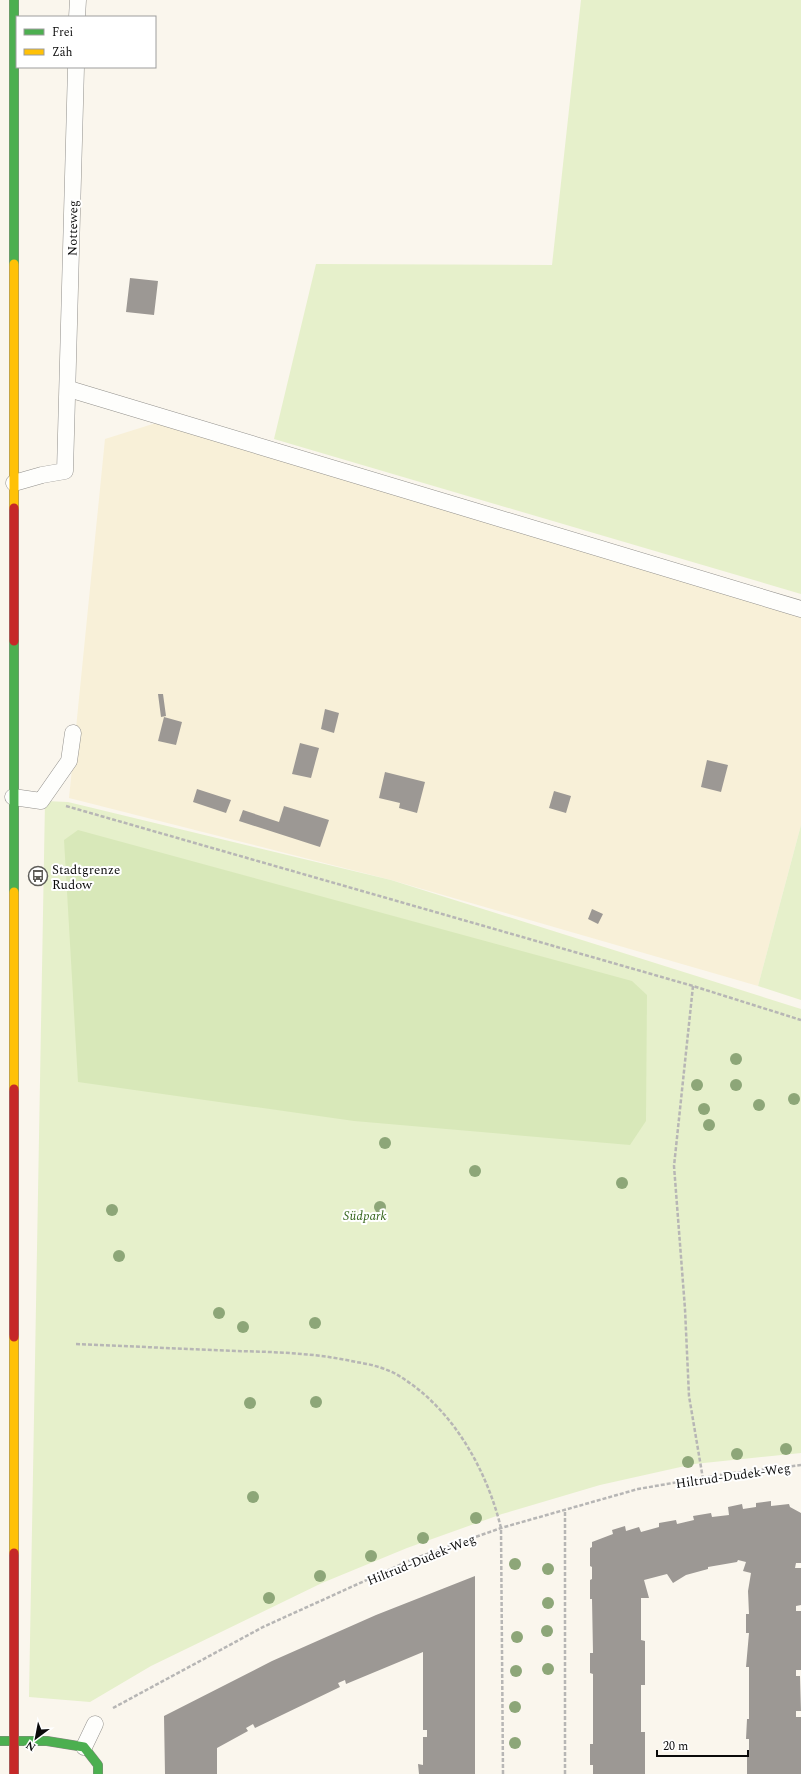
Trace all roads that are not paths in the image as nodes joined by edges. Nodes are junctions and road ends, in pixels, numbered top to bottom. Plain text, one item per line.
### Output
1 (14, 0) edge
2 (78, 0) edge
3 (77, 16) edge
4 (76, 68) edge
5 (69, 389) junction
6 (14, 483) junction
7 (801, 608) edge
8 (73, 733) dead end
9 (7, 757) edge
10 (13, 797) junction
11 (94, 1724) road end
12 (0, 1741) edge
13 (13, 1741) junction
14 (84, 1747) junction
15 (14, 1774) edge
16 (98, 1774) edge

1 - 6 main road
2 - 3 lane
4 - 5 lane, Notteweg
5 - 6 lane, Notteweg
5 - 7 lane
6 - 9 main road
8 - 10 lane
9 - 10 main road
10 - 13 main road
11 - 14 lane
12 - 13 main road
13 - 14 main road
13 - 15 main road
14 - 16 main road

